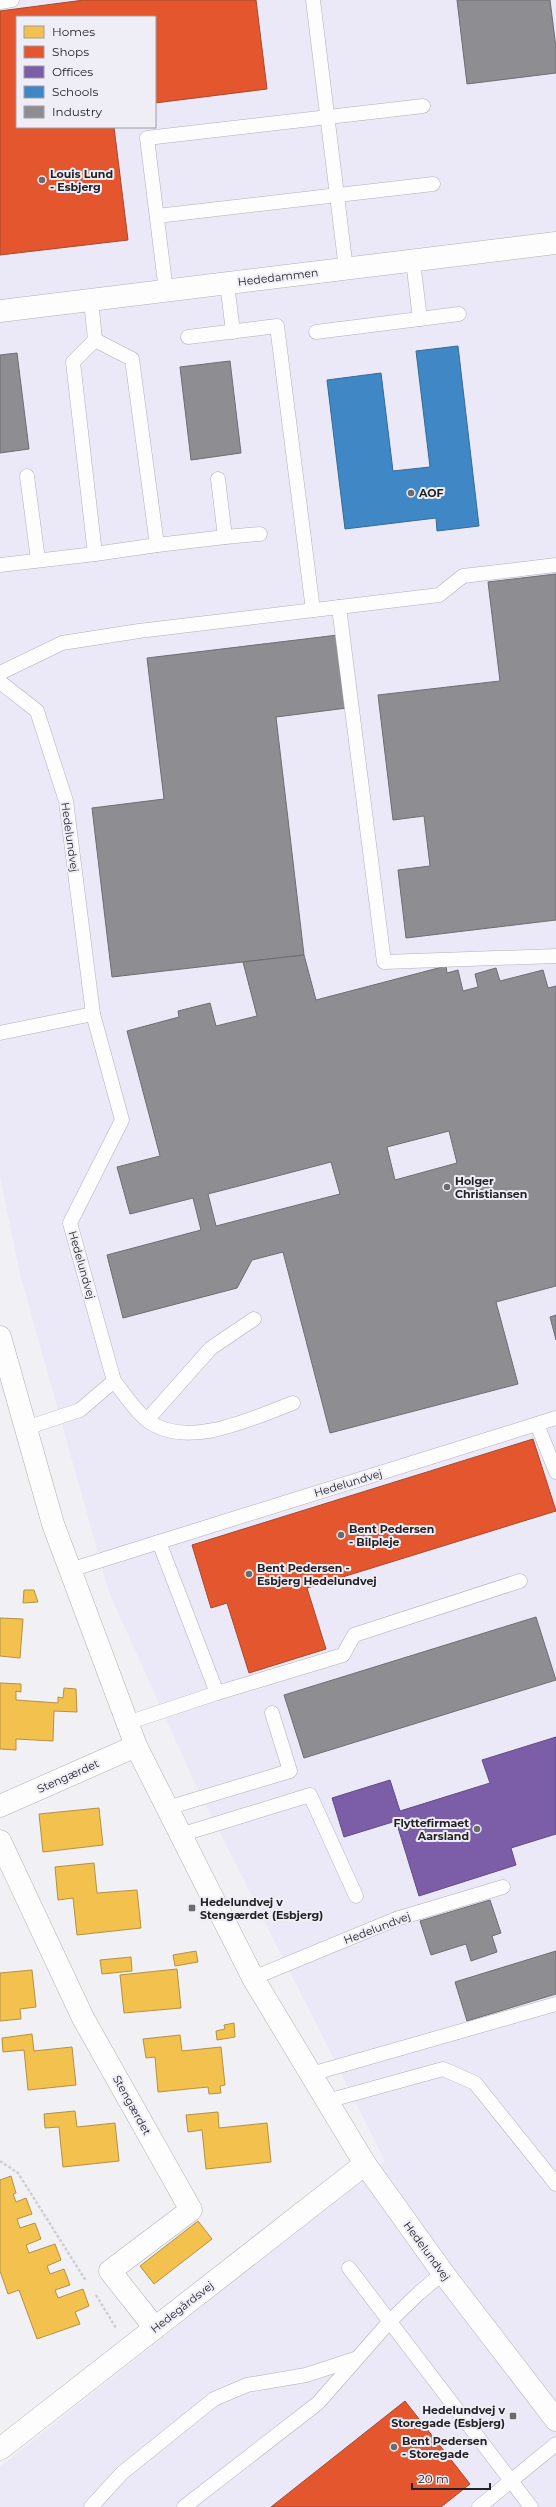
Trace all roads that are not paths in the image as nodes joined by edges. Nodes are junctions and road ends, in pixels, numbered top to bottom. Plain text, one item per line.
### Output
1 (12, 0) edge
2 (313, 0) edge
3 (0, 2) edge
4 (423, 106) dead end
5 (328, 117) junction
6 (433, 184) dead end
7 (337, 196) junction
8 (157, 216) junction
9 (556, 243) edge
10 (412, 261) junction
11 (346, 269) junction
12 (227, 283) junction
13 (166, 290) junction
14 (91, 300) junction
15 (0, 311) edge
16 (459, 314) dead end
17 (420, 319) junction
18 (233, 332) junction
19 (316, 332) dead end
20 (188, 338) dead end
21 (95, 340) junction
22 (27, 476) dead end
23 (218, 480) dead end
24 (260, 534) dead end
25 (225, 537) junction
26 (157, 545) junction
27 (95, 554) junction
28 (38, 560) junction
29 (0, 565) edge
30 (556, 565) edge
31 (339, 607) junction
32 (313, 610) junction
33 (0, 673) edge
34 (0, 682) edge
35 (556, 956) edge
36 (93, 1014) junction
37 (0, 1033) edge
38 (254, 1319) dead end
39 (0, 1337) edge
40 (114, 1381) junction
41 (293, 1403) dead end
42 (556, 1418) edge
43 (147, 1420) junction
44 (537, 1424) junction
45 (26, 1428) junction
46 (556, 1472) edge
47 (159, 1542) junction
48 (70, 1570) junction
49 (520, 1581) dead end
50 (217, 1693) junction
51 (272, 1713) dead end
52 (127, 1723) junction
53 (136, 1746) junction
54 (0, 1806) edge
55 (167, 1808) junction
56 (180, 1835) junction
57 (0, 1842) edge
58 (503, 1887) dead end
59 (356, 1896) dead end
60 (253, 1978) junction
61 (556, 2004) edge
62 (311, 2074) junction
63 (327, 2101) junction
64 (365, 2164) junction
65 (556, 2184) edge
66 (349, 2268) dead end
67 (443, 2274) junction
68 (390, 2321) junction
69 (155, 2328) junction
70 (355, 2359) junction
71 (556, 2420) edge
72 (556, 2444) edge
73 (0, 2449) edge
74 (510, 2480) junction
75 (91, 2507) edge
76 (184, 2507) edge
77 (479, 2507) edge
78 (531, 2507) edge

1 - 3 lane
2 - 5 lane
4 - 5 lane
5 - 7 lane
5 - 8 lane
6 - 7 lane
7 - 8 lane
7 - 11 lane
8 - 13 lane
9 - 10 street, Hededammen
10 - 11 street, Hededammen
10 - 17 lane
11 - 12 street, Hededammen
12 - 13 street, Hededammen
12 - 18 lane
13 - 14 street, Hededammen
14 - 15 street, Hededammen
14 - 21 lane
16 - 17 lane
17 - 19 lane
18 - 20 lane
18 - 32 lane
21 - 26 lane
21 - 27 lane
22 - 28 lane
23 - 25 lane
24 - 25 lane
25 - 26 lane
26 - 27 lane
27 - 28 lane
28 - 29 lane
30 - 31 lane
31 - 32 lane
31 - 35 lane
32 - 33 lane
34 - 36 lane, Hedelundvej
36 - 37 lane
36 - 40 lane, Hedelundvej
38 - 43 lane
39 - 45 street, Hedelundvej
40 - 43 lane
40 - 45 lane
41 - 43 lane
42 - 44 lane, Hedelundvej
44 - 46 lane
44 - 47 lane, Hedelundvej
45 - 48 street, Hedelundvej
47 - 48 lane, Hedelundvej
47 - 50 lane
48 - 52 street, Hedelundvej
49 - 50 lane
50 - 52 lane
51 - 55 lane
52 - 53 street, Hedelundvej
53 - 54 street, Stengærdet
53 - 55 street, Hedelundvej
55 - 56 street, Hedelundvej
56 - 59 lane
56 - 60 street, Hedelundvej
57 - 69 street, Stengærdet
58 - 60 lane, Hedelundvej
60 - 62 street, Hedelundvej
61 - 62 lane
62 - 63 street, Hedelundvej
63 - 64 street, Hedelundvej
63 - 65 lane
64 - 67 street, Hedelundvej
64 - 69 street, Hedegårdsvej
66 - 68 lane
67 - 68 lane
67 - 71 street, Hedelundvej
68 - 70 lane
68 - 74 lane
69 - 73 street, Hedegårdsvej
70 - 75 lane
70 - 76 lane
72 - 74 lane
74 - 77 lane
74 - 78 lane

